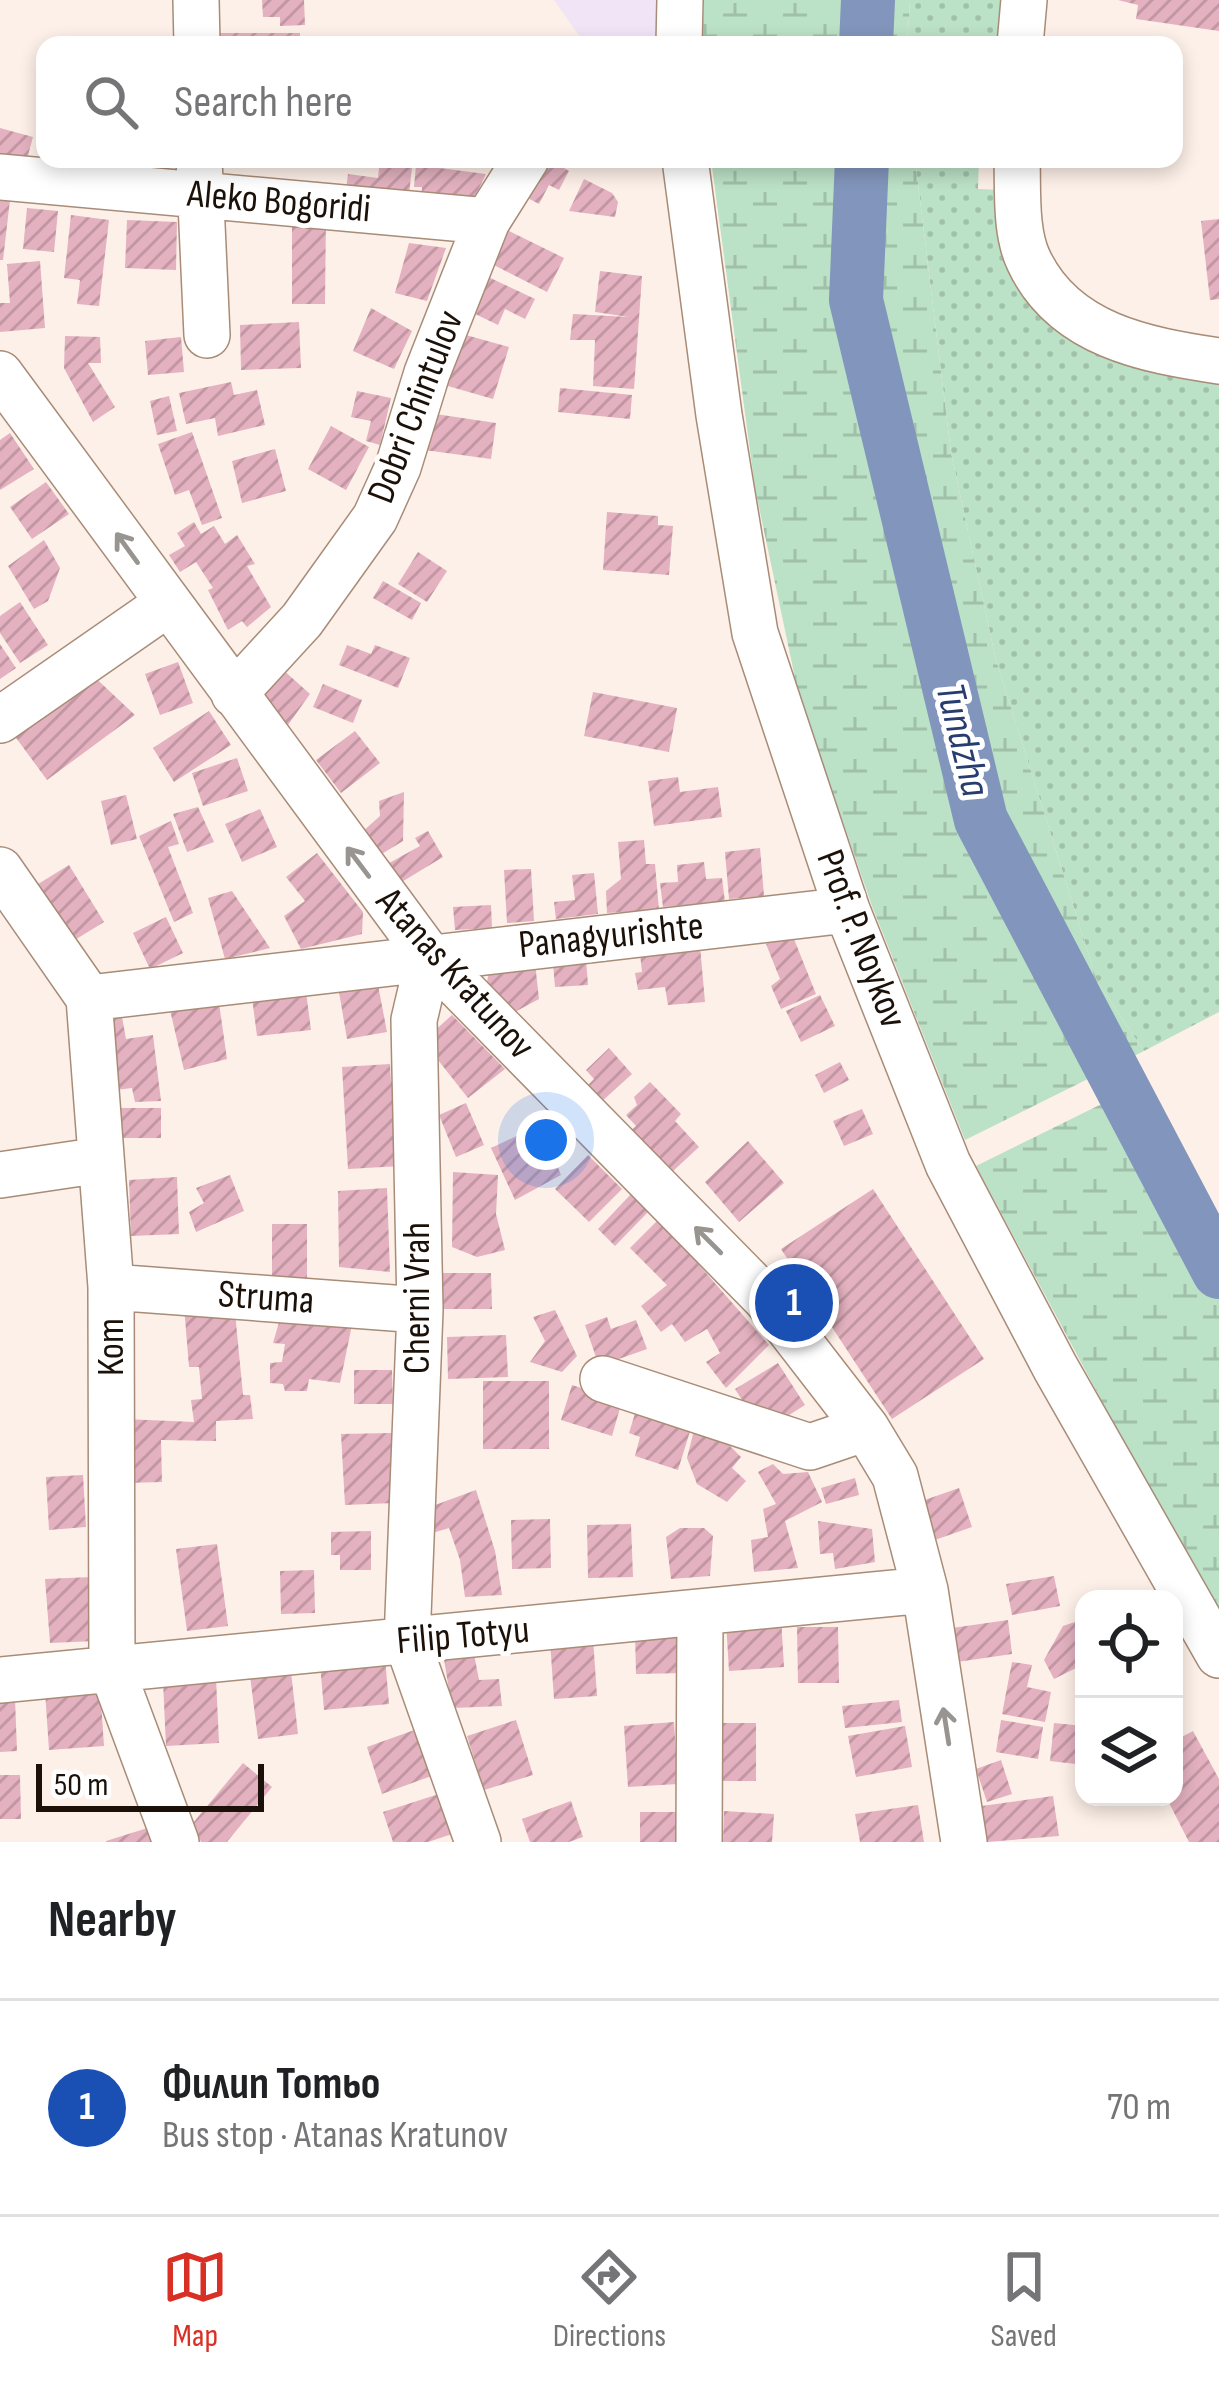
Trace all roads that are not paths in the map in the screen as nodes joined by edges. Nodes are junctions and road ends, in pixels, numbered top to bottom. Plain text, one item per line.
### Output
1 (196, 0) edge
2 (680, 0) edge
3 (1024, 0) edge
4 (197, 36) edge
5 (679, 36) edge
6 (1021, 36) edge
7 (520, 168) edge
8 (687, 168) edge
9 (1017, 168) edge
10 (0, 177) edge
11 (199, 177) edge
12 (487, 221) junction
13 (207, 335) dead end
14 (1219, 361) edge
15 (0, 374) edge
16 (167, 604) junction
17 (234, 694) junction
18 (0, 720) edge
19 (0, 870) edge
20 (847, 910) junction
21 (429, 956) junction
22 (89, 998) junction
23 (101, 1160) junction
24 (0, 1175) edge
25 (111, 1287) junction
26 (420, 1310) junction
27 (604, 1379) dead end
28 (866, 1428) junction
29 (925, 1590) junction
30 (700, 1615) junction
31 (407, 1641) junction
32 (1219, 1655) edge
33 (112, 1670) junction
34 (0, 1680) edge
35 (176, 1842) edge
36 (478, 1842) edge
37 (700, 1842) edge
38 (964, 1842) edge

1 - 4 street
2 - 5 street
3 - 6 street
7 - 12 street, Dobri Chintulov
8 - 20 street, Prof. P. Noykov
9 - 14 street
10 - 11 street, Aleko Bogoridi
11 - 12 street, Aleko Bogoridi
11 - 13 street
12 - 17 street, Dobri Chintulov
16 -> 15 street, Atanas Kratunov
16 - 17 street, Atanas Kratunov
16 - 18 street
21 -> 17 street, Atanas Kratunov
19 - 22 street
20 - 21 street, Panagyurishte
20 - 32 street, Prof. P. Noykov
21 - 22 street, Panagyurishte
21 - 26 street, Cherni Vrah
28 -> 21 street, Atanas Kratunov
22 - 23 street, Kom
23 - 24 street
23 - 25 street, Kom
25 - 26 street, Struma
25 - 33 street, Kom
26 - 31 street, Cherni Vrah
27 - 28 street
28 - 29 street, Atanas Kratunov
29 - 30 street, Filip Totyu
38 -> 29 street, Atanas Kratunov
30 - 31 street, Filip Totyu
30 - 37 street
31 - 33 street, Filip Totyu
31 - 36 street
33 - 34 street, Filip Totyu
33 - 35 street, Kom

